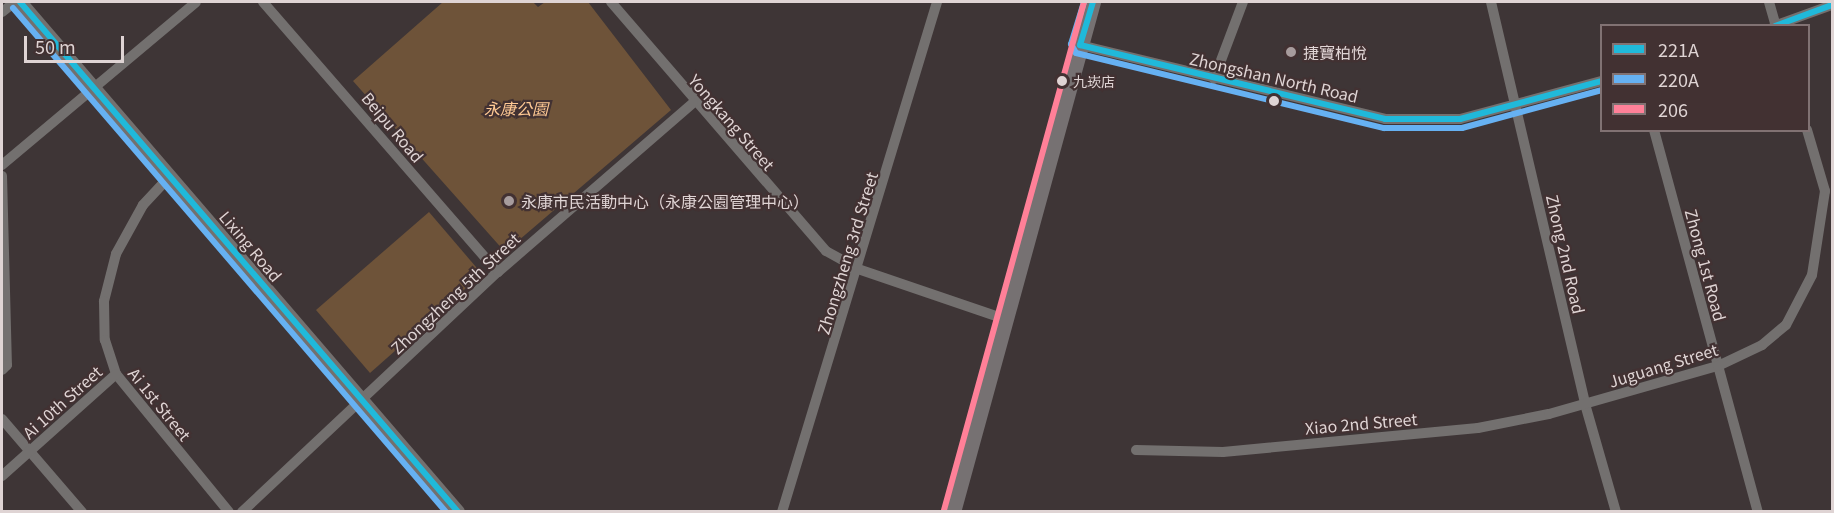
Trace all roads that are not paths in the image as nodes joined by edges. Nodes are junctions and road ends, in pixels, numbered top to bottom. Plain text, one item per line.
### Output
1 (15, 2) edge
2 (21, 2) edge
3 (196, 2) edge
4 (263, 2) edge
5 (611, 2) edge
6 (937, 2) edge
7 (1093, 2) edge
8 (1243, 2) edge
9 (1491, 2) edge
10 (1769, 2) edge
11 (1833, 4) edge
12 (2, 12) edge
13 (1775, 24) edge
14 (1778, 24) edge
15 (1080, 45) junction
16 (1214, 79) junction
17 (1600, 82) edge
18 (96, 89) junction
19 (693, 103) junction
20 (1516, 108) junction
21 (1655, 132) edge
22 (1808, 132) edge
23 (2, 165) edge
24 (2, 176) edge
25 (170, 176) junction
26 (858, 269) junction
27 (498, 272) junction
28 (1005, 318) junction
29 (1718, 366) junction
30 (2, 370) edge
31 (116, 374) junction
32 (362, 400) junction
33 (1585, 404) junction
34 (2, 419) edge
35 (1136, 450) dead end
36 (29, 452) junction
37 (2, 476) edge
38 (82, 512) edge
39 (229, 512) edge
40 (242, 512) edge
41 (458, 512) edge
42 (782, 512) edge
43 (953, 512) edge
44 (1617, 512) edge
45 (1758, 512) edge

1 - 12 street
2 - 18 street, Lixing Road
3 - 18 street
4 - 27 street, Beipu Road
5 - 19 street, Yongkang Street
6 - 26 street, Zhongzheng 3rd Street
7 - 15 main road
8 - 16 street
9 - 20 street, Zhong 2nd Road
10 - 13 street
11 - 14 street
15 - 16 street, Zhongshan North Road
15 - 28 main road
16 - 20 street, Zhongshan North Road
17 - 20 street, Zhongshan North Road
18 - 23 street
18 - 25 street, Lixing Road
19 - 26 street, Yongkang Street
19 - 27 street, Zhongzheng 5th Street
20 - 33 street, Zhong 2nd Road
21 - 29 street, Zhong 1st Road
22 - 29 street, Juguang Street
24 - 30 street
25 - 31 street, Ai 1st Street
25 - 32 street, Lixing Road
26 - 28 street, Yongkang Street
26 - 42 street, Zhongzheng 3rd Street
27 - 32 street, Zhongzheng 5th Street
28 - 43 main road
29 - 33 street, Juguang Street
29 - 45 street, Zhong 1st Road
31 - 36 street, Ai 10th Street
31 - 39 street, Ai 1st Street
32 - 40 street, Zhongzheng 5th Street
32 - 41 street, Lixing Road
33 - 35 street, Xiao 2nd Street
33 - 44 street, Zhong 2nd Road
34 - 36 street
36 - 37 street, Ai 10th Street
36 - 38 street

